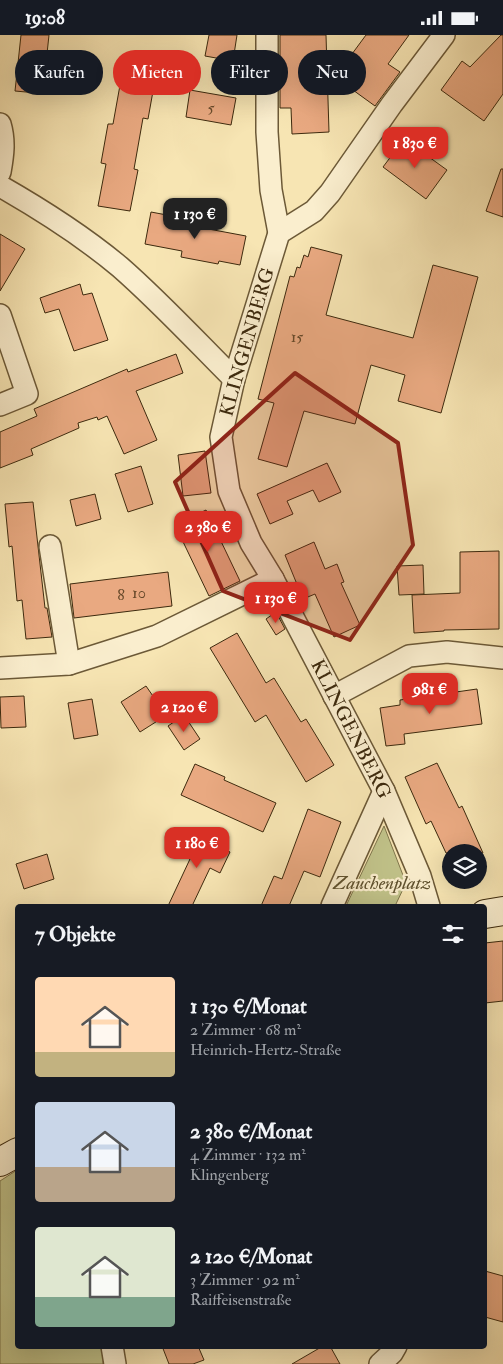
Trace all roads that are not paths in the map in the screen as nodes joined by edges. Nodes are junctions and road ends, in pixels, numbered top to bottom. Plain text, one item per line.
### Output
1 (267, 35) edge
2 (444, 35) edge
3 (0, 124) edge
4 (0, 172) edge
5 (0, 186) edge
6 (279, 233) junction
7 (0, 315) edge
8 (234, 379) junction
9 (0, 405) edge
10 (50, 546) dead end
11 (273, 579) junction
12 (503, 658) edge
13 (69, 664) junction
14 (0, 668) edge
15 (334, 696) junction
16 (384, 791) junction
17 (333, 904) edge
18 (428, 904) edge
19 (503, 911) edge
20 (487, 914) edge
21 (15, 1154) edge
22 (0, 1161) edge
23 (112, 1349) edge
24 (394, 1349) edge
25 (115, 1364) edge
26 (380, 1364) edge

1 - 6 street
2 - 6 street
3 - 4 street
5 - 8 street
6 - 8 street, KLINGENBERG
7 - 9 street
8 - 11 street, KLINGENBERG
10 - 13 street
11 - 13 street
11 - 15 street, KLINGENBERG
12 - 15 street
13 - 14 street
15 - 16 street, KLINGENBERG
16 - 17 street
16 - 18 street, KLINGENBERG
19 - 20 main road
21 - 22 main road
23 - 25 street
24 - 26 street

